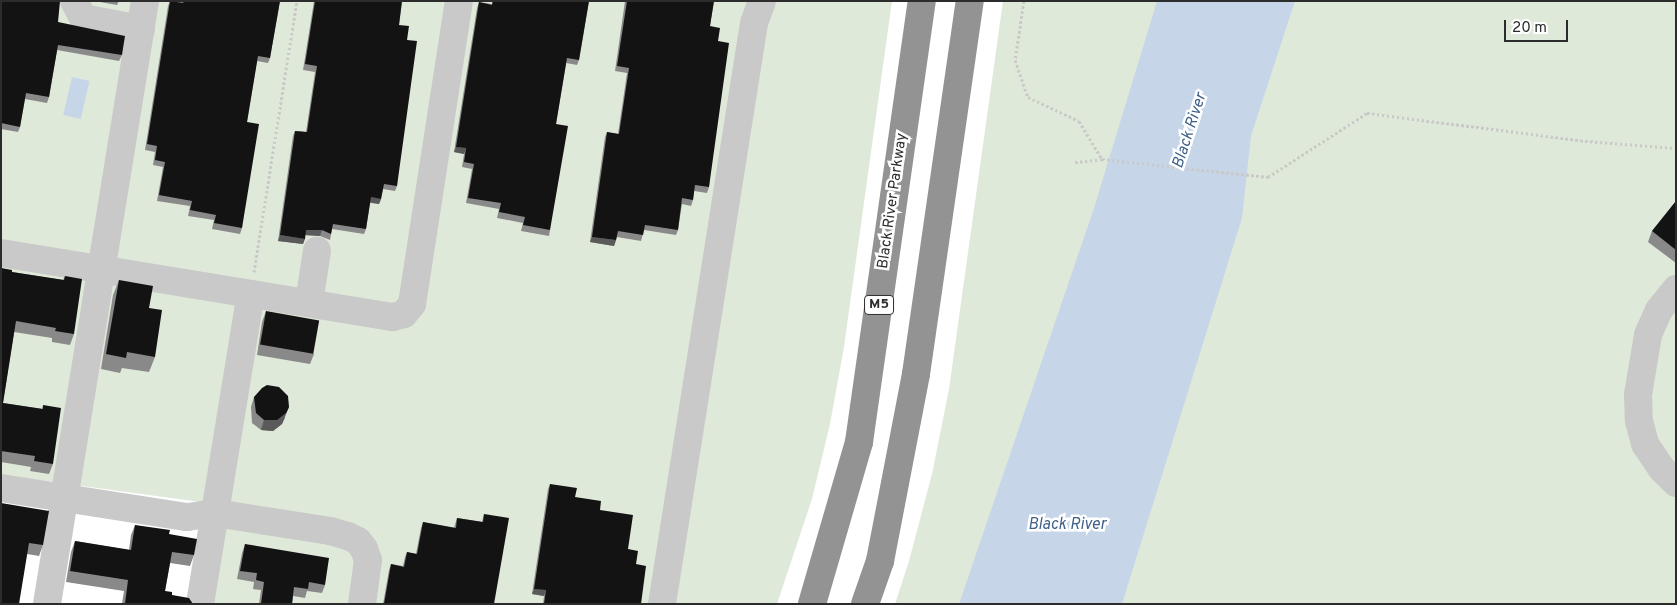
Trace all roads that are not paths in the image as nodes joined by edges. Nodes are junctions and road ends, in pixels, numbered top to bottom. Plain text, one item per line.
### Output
1 (74, 1) edge
2 (145, 1) edge
3 (459, 1) edge
4 (762, 1) edge
5 (922, 1) edge
6 (970, 1) edge
7 (141, 29) junction
8 (317, 251) dead end
9 (1, 254) edge
10 (103, 270) junction
11 (1676, 289) edge
12 (251, 294) junction
13 (308, 303) junction
14 (1676, 483) edge
15 (1, 488) edge
16 (65, 498) junction
17 (215, 513) junction
18 (47, 604) edge
19 (200, 604) edge
20 (362, 604) edge
21 (662, 604) edge
22 (812, 604) edge
23 (865, 604) edge

1 - 7 lane
2 - 7 lane
3 - 13 lane
4 - 21 lane
5 - 22 highway, Black River Parkway / M5
6 - 23 highway
7 - 10 lane
8 - 13 lane
9 - 10 lane
10 - 12 lane
10 - 16 lane
11 - 14 lane
12 - 13 lane
12 - 17 lane
15 - 16 lane
16 - 17 lane
16 - 18 lane
17 - 19 lane
17 - 20 lane

